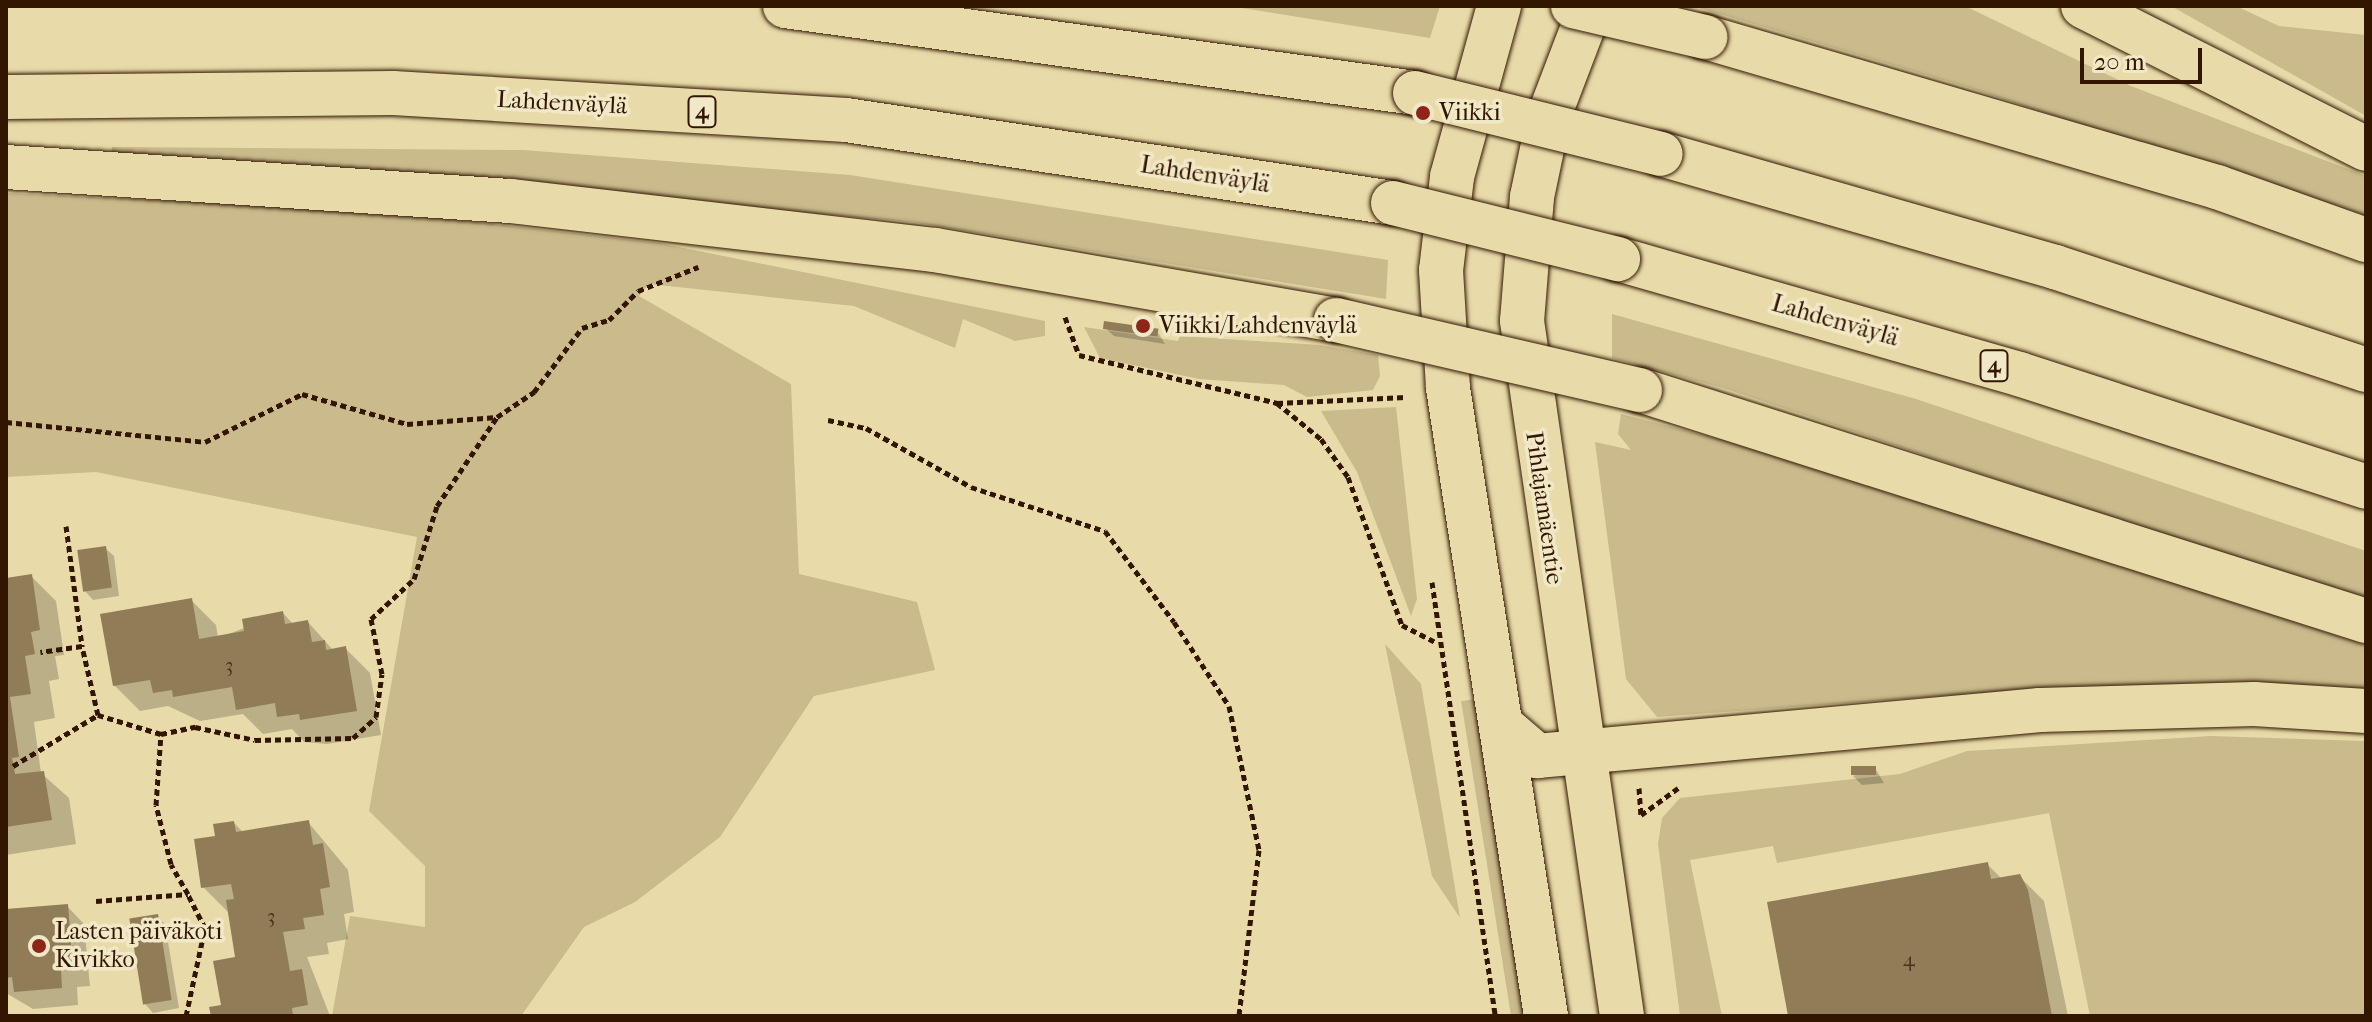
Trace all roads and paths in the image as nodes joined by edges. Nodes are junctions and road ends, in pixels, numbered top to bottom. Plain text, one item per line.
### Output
1 (785, 6) edge
2 (1499, 6) edge
3 (1573, 6) edge
4 (1591, 6) edge
5 (2083, 6) edge
6 (6, 97) edge
7 (2366, 149) edge
8 (6, 167) edge
9 (2366, 240) edge
10 (704, 264) dead end
11 (1081, 316) dead end
12 (2366, 370) edge
13 (1411, 396) dead end
14 (1277, 403) junction
15 (497, 417) junction
16 (828, 420) dead end
17 (6, 422) edge
18 (2366, 487) edge
19 (66, 526) dead end
20 (2366, 621) edge
21 (1438, 644) dead end
22 (82, 646) junction
23 (40, 652) dead end
24 (1443, 673) dead end
25 (2366, 711) edge
26 (98, 715) junction
27 (1501, 725) junction
28 (161, 734) junction
29 (1584, 752) junction
30 (13, 766) dead end
31 (1691, 784) dead end
32 (1641, 815) dead end
33 (188, 894) junction
34 (96, 901) dead end
35 (186, 1016) edge
36 (1239, 1016) edge
37 (1495, 1016) edge
38 (1546, 1016) edge
39 (1622, 1016) edge

1 - 12 main road, bridge
2 - 27 main road
3 - 9 main road, bridge
4 - 29 main road, Pihlajamäentie
5 - 7 main road
6 - 18 main road, Lahdenväylä / 4, bridge
8 - 20 main road, bridge
10 - 15 path
11 - 14 path
13 - 14 path
14 - 21 path
15 - 17 path
15 - 28 path
16 - 36 path
19 - 22 path
22 - 23 path
22 - 26 path
24 - 37 path
25 - 29 main road
26 - 28 path
26 - 30 path
27 - 29 main road
27 - 38 main road
28 - 33 path
29 - 39 main road, Pihlajamäentie
31 - 32 path
33 - 34 path
33 - 35 path

